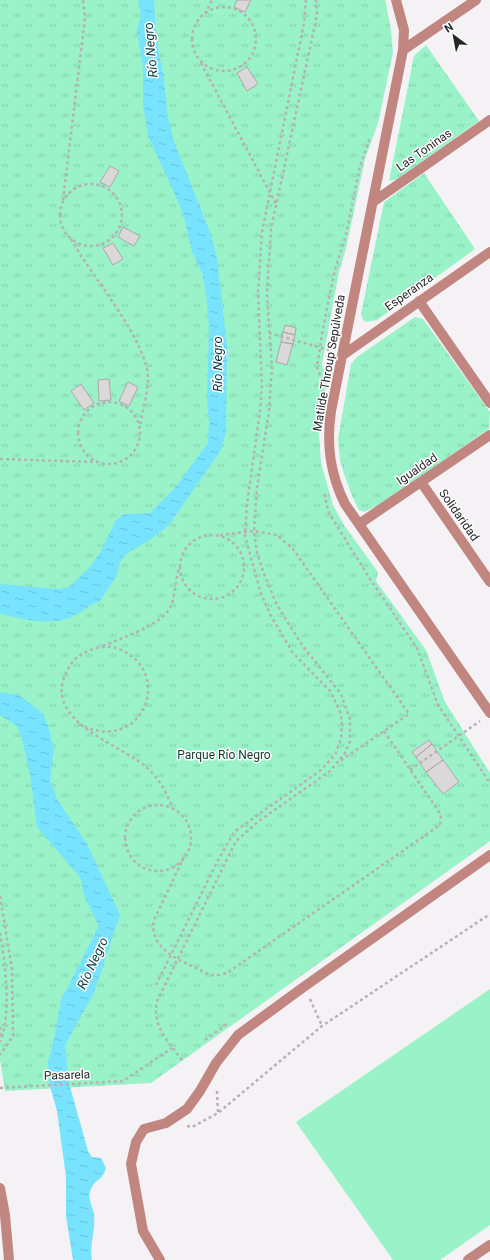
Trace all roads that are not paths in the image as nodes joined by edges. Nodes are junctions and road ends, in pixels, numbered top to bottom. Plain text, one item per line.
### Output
1 (396, 0) edge
2 (476, 0) edge
3 (403, 50) junction
4 (490, 120) edge
5 (373, 202) junction
6 (490, 252) edge
7 (419, 301) junction
8 (343, 355) junction
9 (490, 403) edge
10 (490, 435) edge
11 (421, 482) junction
12 (359, 524) junction
13 (490, 582) edge
14 (487, 716) edge
15 (490, 855) edge
16 (1, 1194) edge
17 (490, 1245) edge
18 (4, 1247) edge
19 (10, 1260) edge
20 (160, 1260) edge
21 (468, 1260) edge

1 - 3 street, Matilde Throup Sepúlveda
2 - 3 street
3 - 5 street, Matilde Throup Sepúlveda
4 - 5 street, Las Toninas
5 - 8 street, Matilde Throup Sepúlveda
6 - 7 street, Esperanza
7 - 8 street, Esperanza
7 - 9 street
8 - 12 street, Matilde Throup Sepúlveda
10 - 11 street, Igualdad
11 - 12 street, Igualdad
11 - 13 street, Solidaridad
12 - 14 street, Matilde Throup Sepúlveda
15 - 20 street
16 - 18 street
17 - 21 street
18 - 19 street

